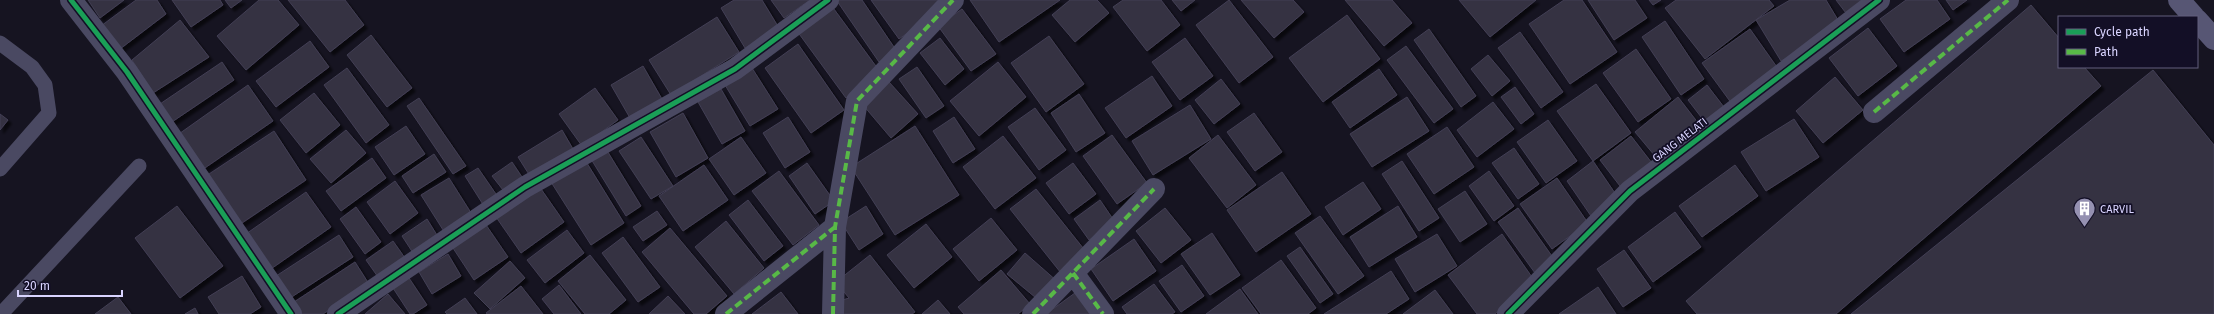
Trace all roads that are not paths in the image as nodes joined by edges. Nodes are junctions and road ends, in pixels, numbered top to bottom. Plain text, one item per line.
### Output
1 (71, 0) edge
2 (828, 0) edge
3 (953, 0) edge
4 (1879, 0) edge
5 (2008, 0) edge
6 (2179, 0) edge
7 (2193, 16) edge
8 (2198, 21) edge
9 (2214, 39) edge
10 (0, 43) edge
11 (1874, 112) dead end
12 (139, 166) dead end
13 (0, 169) edge
14 (1154, 189) dead end
15 (835, 227) junction
16 (1073, 272) junction
17 (1, 314) edge
18 (291, 314) edge
19 (338, 314) edge
20 (726, 314) edge
21 (833, 314) edge
22 (1033, 314) edge
23 (1103, 314) edge
24 (1508, 314) edge

1 - 18 street
2 - 19 street
3 - 15 street
4 - 24 street, GANG MELATI
5 - 11 street
6 - 7 street
8 - 9 street
10 - 13 lane
12 - 17 lane
14 - 16 street
15 - 20 street
15 - 21 street
16 - 22 street
16 - 23 street

